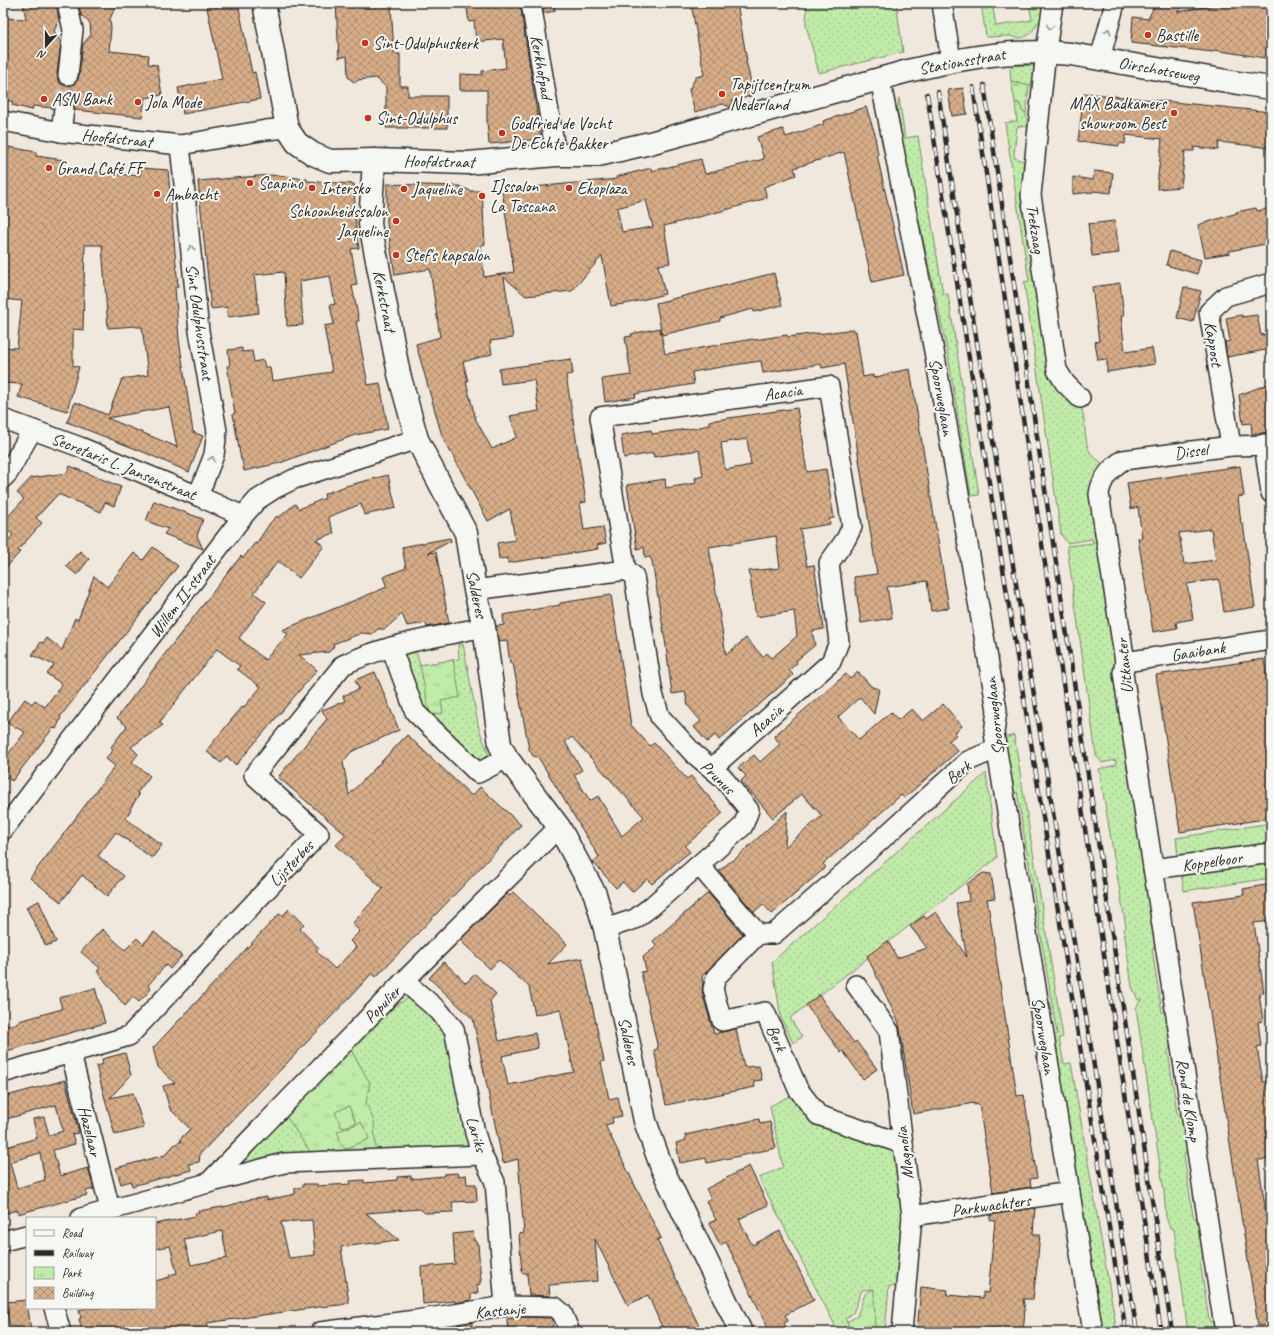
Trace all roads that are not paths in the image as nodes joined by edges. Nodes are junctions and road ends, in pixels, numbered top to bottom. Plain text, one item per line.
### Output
1 (67, 3) edge
2 (264, 3) edge
3 (531, 3) edge
4 (942, 3) edge
5 (1053, 3) edge
6 (1115, 3) edge
7 (1046, 51) junction
8 (1100, 59) junction
9 (951, 61) junction
10 (68, 75) tunnel mouth
11 (880, 79) junction
12 (1271, 88) edge
13 (64, 110) tunnel mouth
14 (3, 121) edge
15 (287, 128) junction
16 (61, 132) junction
17 (180, 145) junction
18 (556, 155) junction
19 (374, 160) junction
20 (1271, 283) edge
21 (1080, 398) dead end
22 (3, 419) edge
23 (32, 430) junction
24 (417, 439) junction
25 (1267, 444) edge
26 (1231, 446) junction
27 (1113, 467) joint
28 (3, 478) edge
29 (1271, 492) edge
30 (198, 496) junction
31 (243, 516) junction
32 (626, 570) junction
33 (475, 590) junction
34 (484, 627) junction
35 (1271, 640) edge
36 (391, 647) junction
37 (1125, 662) junction
38 (996, 749) junction
39 (507, 758) junction
40 (712, 768) junction
41 (559, 827) junction
42 (3, 830) edge
43 (1271, 853) edge
44 (699, 865) junction
45 (1153, 869) junction
46 (605, 929) junction
47 (758, 934) junction
48 (404, 981) junction
49 (856, 985) dead end
50 (71, 1054) junction
51 (3, 1073) edge
52 (903, 1144) junction
53 (482, 1155) junction
54 (208, 1183) junction
55 (1070, 1192) junction
56 (110, 1209) junction
57 (912, 1216) junction
58 (84, 1217) edge
59 (26, 1235) edge
60 (3, 1241) edge
61 (506, 1306) junction
62 (54, 1309) edge
63 (61, 1332) edge
64 (320, 1332) edge
65 (570, 1332) edge
66 (741, 1332) edge
67 (902, 1332) edge
68 (1093, 1332) edge
69 (1225, 1332) edge

1 - 10 street
2 - 15 street
3 - 18 street, Kerkhofpad
4 - 9 street
5 -> 7 street, Trekzaag
8 -> 6 street
7 - 8 street, Oirschotseweg
7 - 9 street, Stationsstraat
7 - 21 street, Trekzaag
8 - 12 street, Oirschotseweg
9 - 11 street, Stationsstraat
11 - 18 street, Hoofdstraat
11 - 38 street, Spoorweglaan
13 - 16 street
14 - 16 street, Hoofdstraat
15 - 17 street, Hoofdstraat
15 - 19 street, Hoofdstraat
16 - 17 street, Hoofdstraat
30 -> 17 street, Sint Odulphusstraat
18 - 19 street, Hoofdstraat
19 - 24 street, Kerkstraat
20 - 26 street, Kappost
22 - 23 street, Secretaris L. Jansenstraat
23 - 28 street
23 - 30 street, Secretaris L. Jansenstraat
24 - 31 street, Willem II-straat
24 - 33 street, Salderes
25 - 26 street, Dissel
25 - 29 street
26 - 27 street, Dissel
27 - 37 street, Uitkanter
30 - 31 street, Secretaris L. Jansenstraat
31 - 42 street, Willem II-straat
32 - 33 street
32 - 40 street, Prunus
32 - 40 street, Acacia
33 - 34 street, Salderes
34 - 36 street, Lijsterbes
34 - 39 street, Salderes
35 - 37 street, Gaaibank
36 - 39 street
36 - 50 street, Lijsterbes
37 - 45 street, Uitkanter
38 - 47 street, Berk
38 - 55 street, Spoorweglaan
39 - 41 street, Salderes
40 - 44 street, Prunus
41 - 46 street, Salderes
41 - 48 street, Populier
43 - 45 street, Koppelboor
44 - 46 street, Prunus
44 - 47 street
45 - 69 street, Rond de Klomp
46 - 66 street, Salderes
47 - 52 street, Berk
48 - 53 street, Lariks
48 - 54 street, Populier
49 - 52 street, Magnolia
50 - 51 street, Lijsterbes
50 - 56 street, Hazelaar
52 - 57 street, Magnolia
53 - 54 street
53 - 61 street, Lariks
54 - 56 street
55 - 57 street, Parkwachters
55 - 68 street, Spoorweglaan
56 - 58 street
57 - 67 street, Magnolia
59 - 60 street
61 - 64 street, Kastanje
61 - 65 street, Kastanje
62 - 63 street

